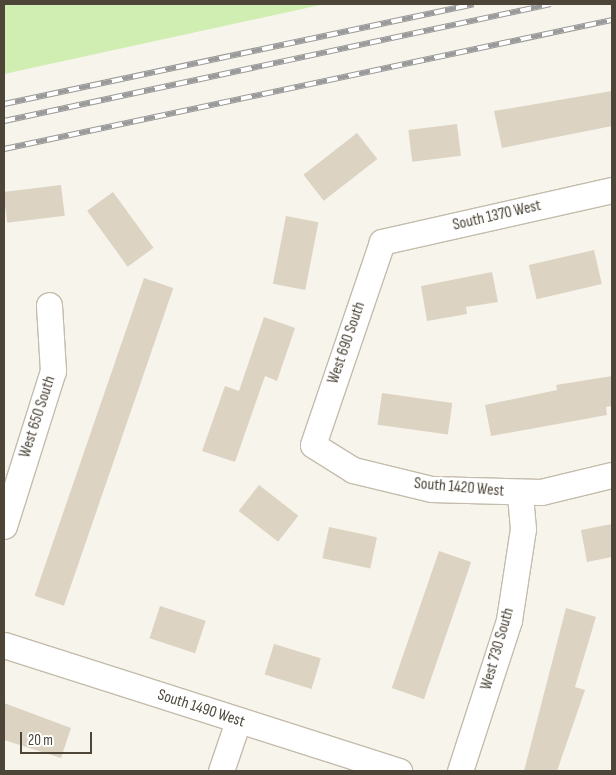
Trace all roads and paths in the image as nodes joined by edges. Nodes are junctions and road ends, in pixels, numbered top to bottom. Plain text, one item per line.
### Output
1 (612, 190) edge
2 (382, 242) joint
3 (49, 305) dead end
4 (313, 445) joint
5 (13, 461) edge
6 (612, 475) edge
7 (520, 493) junction
8 (4, 526) edge
9 (4, 645) edge
10 (238, 721) junction
11 (222, 771) edge
12 (399, 771) edge
13 (460, 771) edge

1 - 2 street, South 1370 West
2 - 4 street, West 690 South
3 - 5 street, West 650 South
4 - 7 street, South 1420 West
5 - 8 street, West 650 South
6 - 7 street, South 1420 West
7 - 13 street, West 730 South
9 - 10 street, South 1490 West
10 - 11 street
10 - 12 street, South 1490 West

